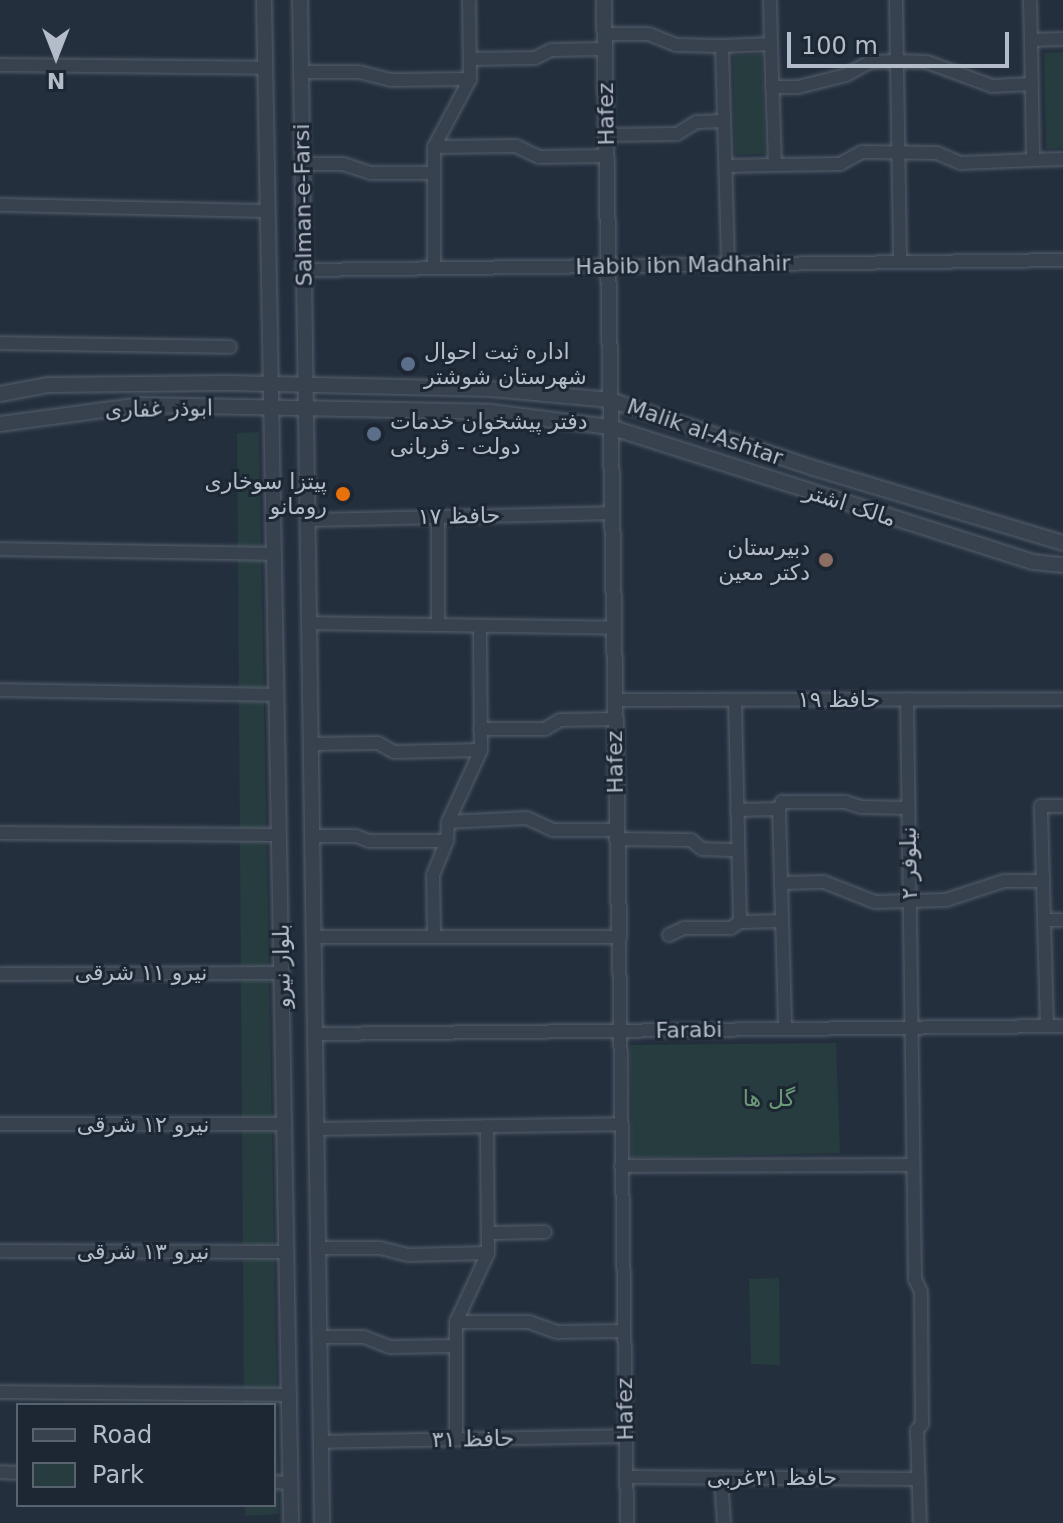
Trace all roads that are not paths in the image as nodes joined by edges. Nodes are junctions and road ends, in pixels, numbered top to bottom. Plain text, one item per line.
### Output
1 (264, 0) edge
2 (300, 0) edge
3 (469, 0) edge
4 (604, 0) edge
5 (770, 0) edge
6 (896, 0) edge
7 (1030, 0) edge
8 (1063, 39) edge
9 (1031, 40) junction
10 (604, 41) junction
11 (771, 44) junction
12 (722, 46) junction
13 (470, 59) junction
14 (897, 61) junction
15 (0, 65) edge
16 (266, 68) junction
17 (301, 72) junction
18 (470, 79) junction
19 (1031, 84) junction
20 (772, 87) junction
21 (724, 121) junction
22 (606, 135) junction
23 (434, 147) junction
24 (899, 152) junction
25 (606, 156) junction
26 (1063, 159) edge
27 (1033, 160) junction
28 (302, 164) junction
29 (775, 165) junction
30 (726, 166) junction
31 (434, 173) junction
32 (0, 205) edge
33 (268, 211) junction
34 (1063, 260) edge
35 (900, 262) junction
36 (728, 264) junction
37 (608, 266) junction
38 (434, 268) junction
39 (304, 270) junction
40 (0, 343) edge
41 (230, 347) dead end
42 (271, 384) junction
43 (305, 385) junction
44 (0, 394) edge
45 (610, 400) junction
46 (271, 409) junction
47 (305, 410) junction
48 (0, 424) edge
49 (610, 427) junction
50 (611, 513) junction
51 (438, 517) junction
52 (307, 520) junction
53 (1063, 543) edge
54 (0, 549) edge
55 (274, 554) junction
56 (1063, 565) edge
57 (309, 623) junction
58 (438, 625) junction
59 (480, 626) junction
60 (613, 628) junction
61 (0, 690) edge
62 (277, 695) junction
63 (907, 699) junction
64 (1063, 699) edge
65 (614, 700) junction
66 (735, 700) junction
67 (615, 719) junction
68 (480, 729) junction
69 (310, 744) junction
70 (481, 750) junction
71 (1063, 806) edge
72 (908, 808) junction
73 (779, 809) junction
74 (737, 810) junction
75 (448, 822) junction
76 (0, 833) edge
77 (616, 834) junction
78 (279, 835) junction
79 (312, 836) junction
80 (447, 841) junction
81 (738, 850) junction
82 (1043, 881) junction
83 (781, 883) junction
84 (909, 902) junction
85 (1044, 920) junction
86 (1063, 920) edge
87 (782, 921) junction
88 (740, 922) junction
89 (669, 935) dead end
90 (434, 936) junction
91 (313, 937) junction
92 (619, 937) junction
93 (281, 973) junction
94 (0, 974) edge
95 (1047, 1026) junction
96 (1063, 1026) edge
97 (911, 1027) junction
98 (785, 1029) junction
99 (619, 1030) junction
100 (314, 1034) junction
101 (0, 1124) edge
102 (285, 1124) junction
103 (621, 1124) junction
104 (487, 1126) junction
105 (316, 1129) junction
106 (913, 1165) junction
107 (621, 1166) junction
108 (545, 1232) dead end
109 (488, 1233) junction
110 (318, 1248) junction
111 (0, 1251) edge
112 (287, 1252) junction
113 (488, 1253) junction
114 (456, 1322) junction
115 (624, 1331) junction
116 (319, 1337) junction
117 (456, 1346) junction
118 (0, 1392) edge
119 (289, 1395) junction
120 (625, 1436) junction
121 (456, 1439) junction
122 (320, 1442) junction
123 (626, 1477) junction
124 (721, 1478) junction
125 (918, 1479) junction
126 (276, 1482) edge
127 (290, 1483) junction
128 (291, 1523) edge
129 (322, 1523) edge
130 (627, 1523) edge
131 (724, 1523) edge
132 (920, 1523) edge

1 - 16 street, Salman-e-Farsi
2 - 17 street, Salman-e-Farsi
3 - 13 street
4 - 10 street, Hafez
5 - 11 street
6 - 14 street
7 - 9 street
8 - 9 street
9 - 19 street
10 - 12 street
10 - 13 street
10 - 22 street, Hafez
11 - 12 street
11 - 20 street
12 - 21 street
13 - 18 street
14 - 19 street
14 - 20 street
14 - 24 street
15 - 16 street
16 - 33 street, Salman-e-Farsi
17 - 18 street
17 - 28 street, Salman-e-Farsi
18 - 23 street
19 - 27 street
20 - 29 street
21 - 22 street
21 - 30 street
22 - 25 street, Hafez
23 - 25 street
23 - 31 street
24 - 27 street
24 - 29 street
24 - 35 street
25 - 37 street, Hafez
26 - 27 street
28 - 31 street
28 - 39 street, Salman-e-Farsi
29 - 30 street
30 - 36 street
31 - 38 street
32 - 33 street
33 - 42 street, Salman-e-Farsi
34 - 35 street, Habib ibn Madhahir
35 - 36 street, Habib ibn Madhahir
36 - 37 street, Habib ibn Madhahir
37 - 38 street, Habib ibn Madhahir
37 - 45 street, Hafez
38 - 39 street, Habib ibn Madhahir
39 - 43 street, Salman-e-Farsi
40 - 41 street
42 - 43 street, Malik al-Ashtar
42 - 44 street, Malik al-Ashtar
42 - 46 street, Salman-e-Farsi
43 - 45 street, Malik al-Ashtar
43 - 47 street, Salman-e-Farsi
45 - 49 street, Hafez
45 - 53 street, Malik al-Ashtar
46 - 47 street
46 - 48 street, ابوذر غفاری
46 - 55 street, بلوار نیرو
47 - 49 street, مالک اشتر
47 - 52 street, بلوار نیرو
49 - 50 street, Hafez
49 - 56 street, مالک اشتر
50 - 51 street, حافظ ۱۷
50 - 60 street, Hafez
51 - 52 street, حافظ ۱۷
51 - 58 street
52 - 57 street, بلوار نیرو
54 - 55 street
55 - 62 street, بلوار نیرو
57 - 58 street
57 - 69 street, بلوار نیرو
58 - 59 street
59 - 60 street
59 - 68 street
60 - 65 street, Hafez
61 - 62 street
62 - 78 street, بلوار نیرو
63 - 64 street, حافظ ۱۹
63 - 66 street, حافظ ۱۹
63 - 72 street, نیلوفر ۲
65 - 66 street, حافظ ۱۹
65 - 67 street, Hafez
66 - 74 street
67 - 68 street
67 - 77 street, Hafez
68 - 70 street
69 - 70 street
69 - 79 street, بلوار نیرو
70 - 75 street
71 - 82 street
72 - 73 street
72 - 84 street, نیلوفر ۲
73 - 74 street
73 - 83 street
74 - 81 street
75 - 77 street
75 - 80 street
76 - 78 street
77 - 81 street
77 - 92 street, Hafez
78 - 93 street, بلوار نیرو
79 - 80 street
79 - 91 street, بلوار نیرو
80 - 90 street
81 - 88 street
82 - 84 street
82 - 85 street
83 - 84 street
83 - 87 street
84 - 97 street, نیلوفر ۲
85 - 86 street
85 - 95 street
87 - 88 street
87 - 98 street
88 - 89 street
90 - 91 street
90 - 92 street
91 - 100 street, بلوار نیرو
92 - 99 street, Hafez
93 - 94 street, نیرو ۱۱ شرقی
93 - 102 street, بلوار نیرو
95 - 96 street, Farabi
95 - 97 street, Farabi
97 - 98 street, Farabi
97 - 106 street, نیلوفر ۲
98 - 99 street, Farabi
99 - 100 street, Farabi
99 - 103 street, Hafez
100 - 105 street, بلوار نیرو
101 - 102 street, نیرو ۱۲ شرقی
102 - 112 street, بلوار نیرو
103 - 104 street
103 - 107 street, Hafez
104 - 105 street
104 - 109 street
105 - 110 street, بلوار نیرو
106 - 107 street
106 - 125 street, نیلوفر ۲
107 - 115 street, Hafez
108 - 109 street
109 - 113 street
110 - 113 street
110 - 116 street, بلوار نیرو
111 - 112 street, نیرو ۱۳ شرقی
112 - 119 street, بلوار نیرو
113 - 114 street
114 - 115 street
114 - 117 street
115 - 120 street, Hafez
116 - 117 street
116 - 122 street, بلوار نیرو
117 - 121 street
118 - 119 street
119 - 127 street, بلوار نیرو
120 - 121 street, حافظ ۳۱
120 - 123 street, Hafez
121 - 122 street, حافظ ۳۱
122 - 129 street, بلوار نیرو
123 - 124 street, حافظ ۳۱غربی
123 - 130 street, Hafez
124 - 125 street, حافظ ۳۱غربی
124 - 131 street
125 - 132 street, نیلوفر ۲
126 - 127 street
127 - 128 street, بلوار نیرو

